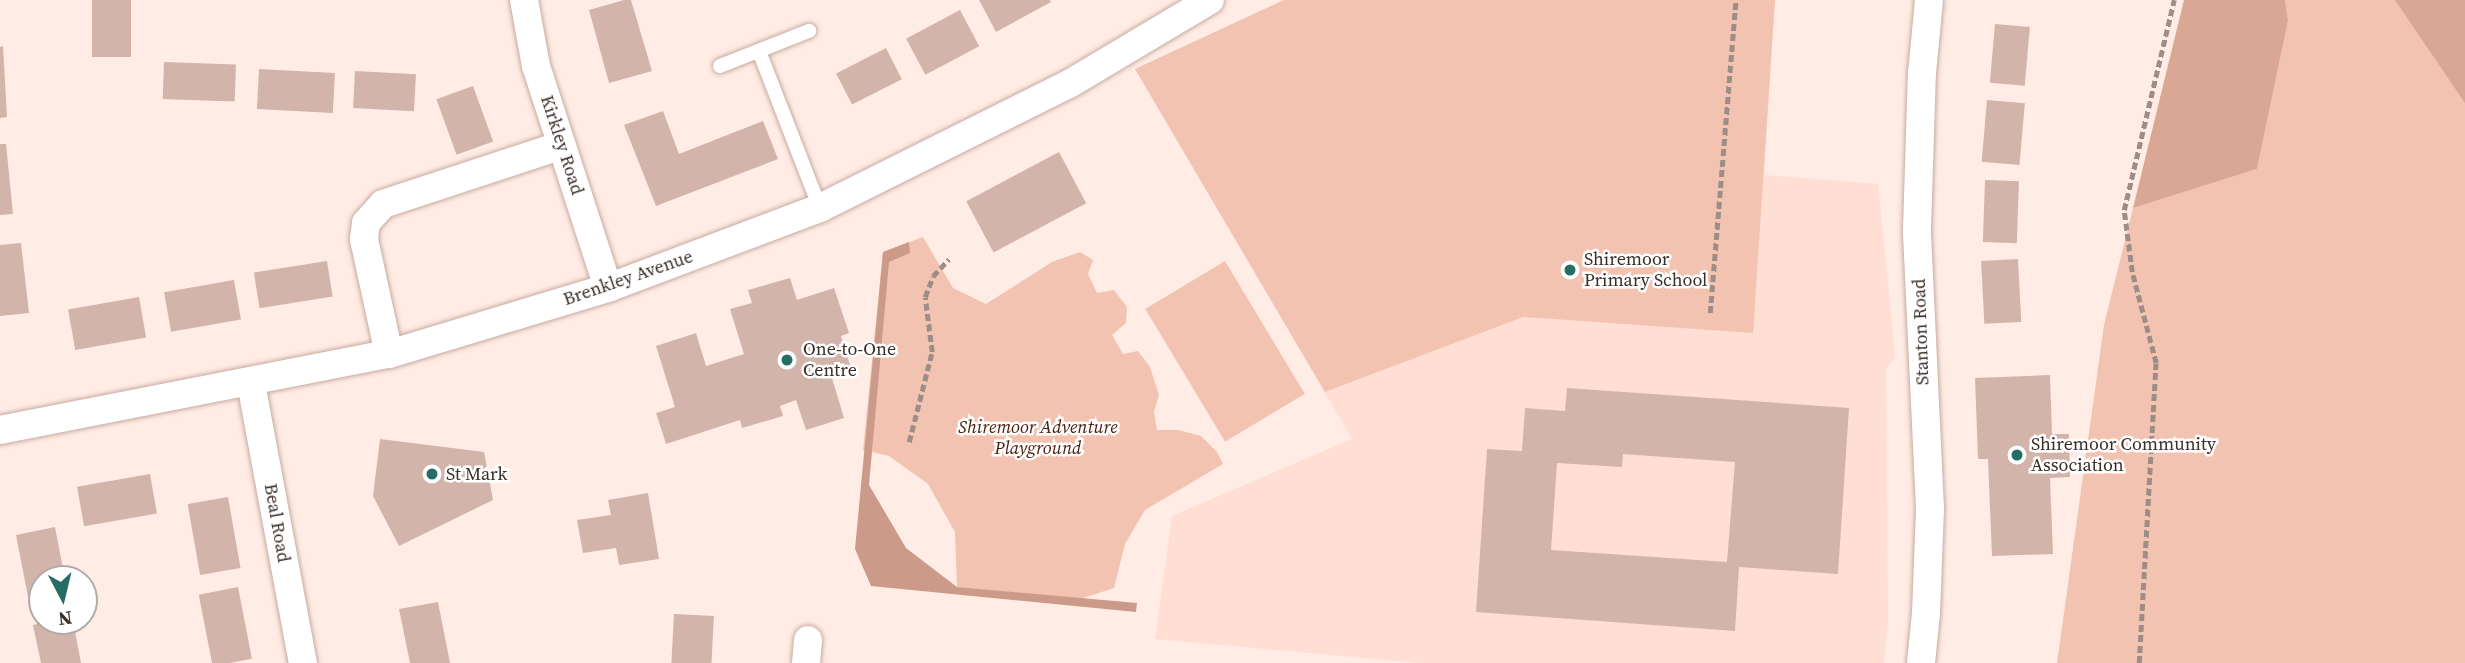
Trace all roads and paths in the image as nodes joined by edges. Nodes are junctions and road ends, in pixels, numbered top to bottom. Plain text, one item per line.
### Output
1 (524, 0) edge
2 (1210, 0) edge
3 (1735, 0) edge
4 (1929, 0) edge
5 (2175, 0) edge
6 (809, 31) dead end
7 (759, 51) junction
8 (720, 66) dead end
9 (562, 145) junction
10 (820, 208) junction
11 (949, 259) dead end
12 (608, 288) junction
13 (1710, 313) dead end
14 (389, 354) junction
15 (251, 383) junction
16 (0, 430) edge
17 (909, 442) dead end
18 (303, 663) edge
19 (1921, 663) edge
20 (2139, 663) edge

1 - 9 street, Kirkley Road
2 - 10 street, Brenkley Avenue
3 - 13 path
4 - 19 street, Stanton Road
5 - 20 path
6 - 7 lane
7 - 8 lane
7 - 10 lane
9 - 12 street, Kirkley Road
9 - 14 street
10 - 12 street, Brenkley Avenue
11 - 17 path
12 - 14 street, Brenkley Avenue
14 - 15 street, Brenkley Avenue
15 - 16 street, Brenkley Avenue
15 - 18 street, Beal Road

